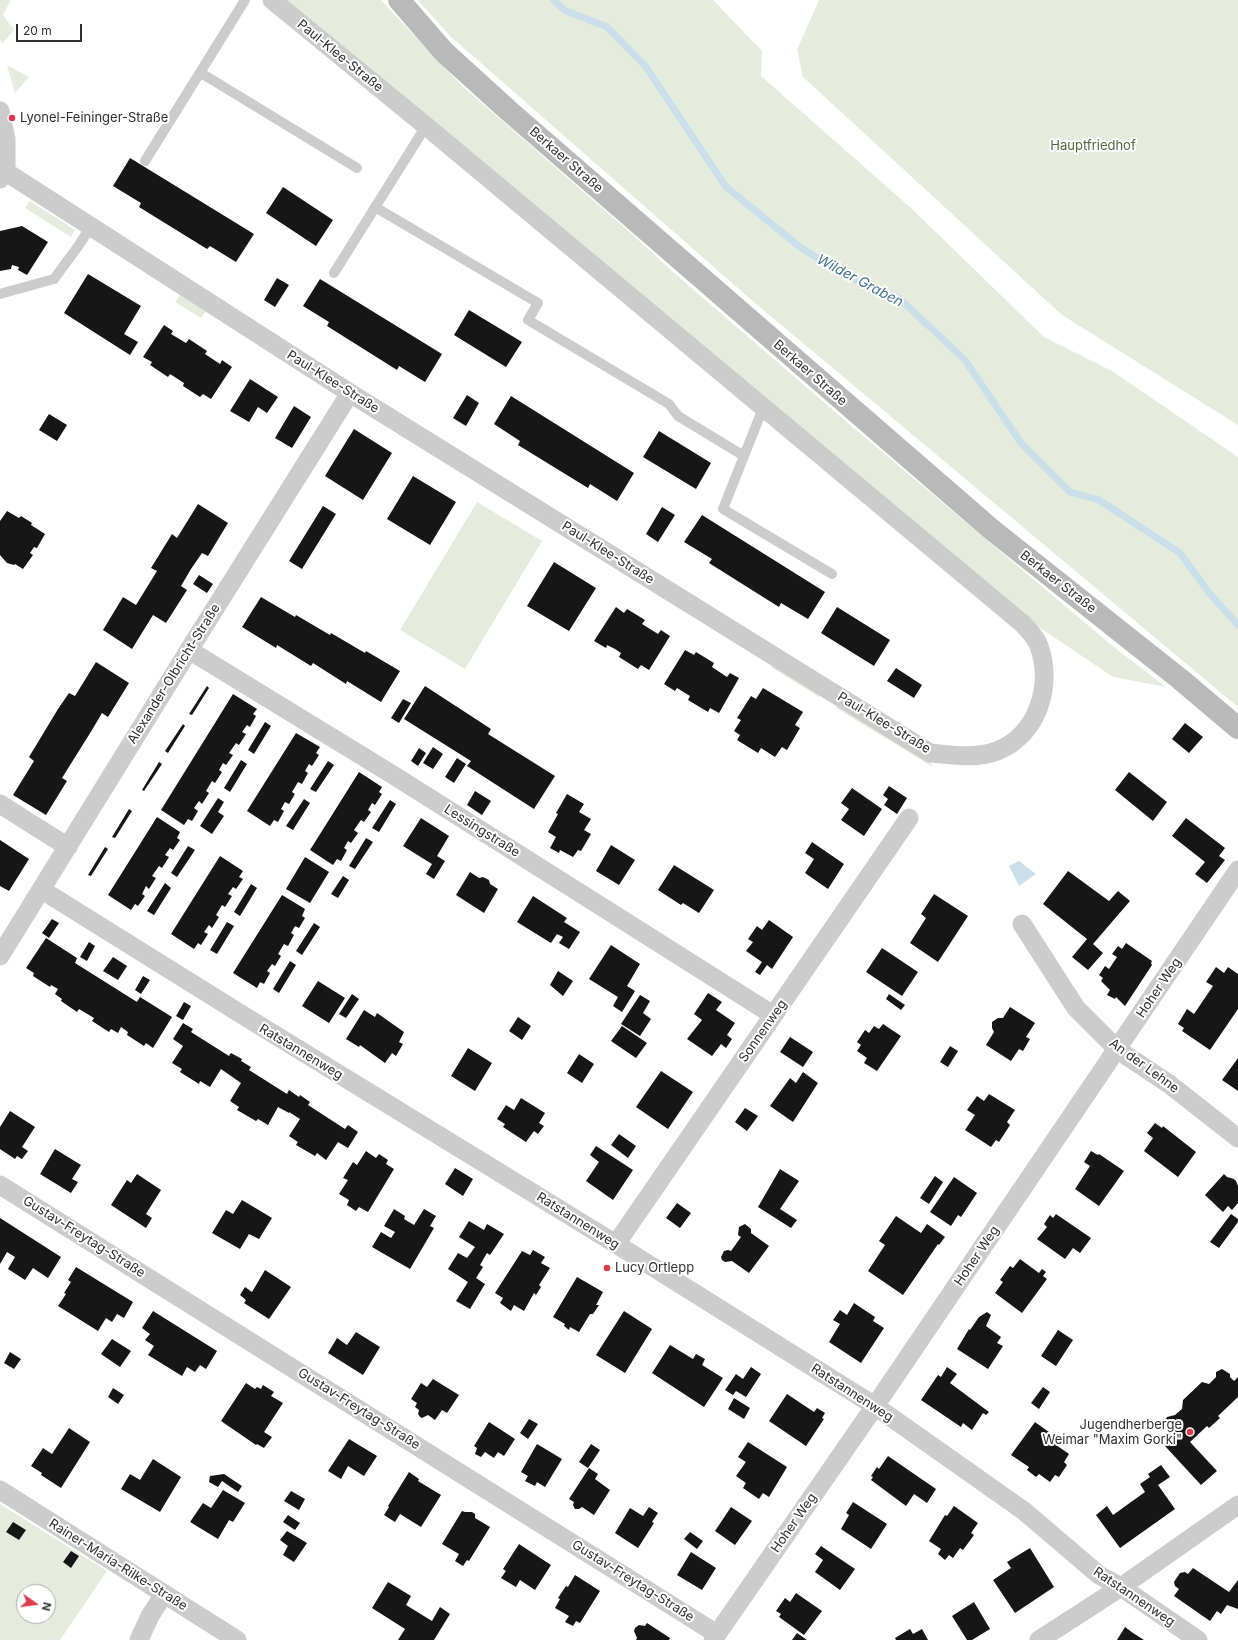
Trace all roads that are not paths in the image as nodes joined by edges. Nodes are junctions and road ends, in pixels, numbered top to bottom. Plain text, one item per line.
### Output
1 (245, 0) edge
2 (272, 0) edge
3 (399, 0) edge
4 (200, 73) junction
5 (0, 110) edge
6 (426, 126) junction
7 (145, 161) dead end
8 (357, 168) dead end
9 (3, 176) edge
10 (375, 207) junction
11 (91, 226) junction
12 (334, 274) dead end
13 (0, 294) edge
14 (350, 394) junction
15 (763, 408) junction
16 (744, 456) junction
17 (832, 574) dead end
18 (188, 650) junction
19 (1238, 728) edge
20 (0, 804) edge
21 (909, 818) dead end
22 (68, 847) junction
23 (1238, 870) edge
24 (42, 890) junction
25 (1022, 924) dead end
26 (0, 956) edge
27 (773, 1015) junction
28 (1118, 1050) junction
29 (1238, 1138) edge
30 (0, 1185) edge
31 (616, 1244) junction
32 (875, 1406) junction
33 (0, 1490) edge
34 (1238, 1505) edge
35 (1121, 1587) junction
36 (164, 1594) junction
37 (715, 1637) edge
38 (139, 1640) edge
39 (237, 1640) edge
40 (1039, 1640) edge
41 (1198, 1640) edge

1 - 4 lane
2 - 6 street, Paul-Klee-Straße
3 - 19 main road, Berkaer Straße
4 - 7 lane
4 - 8 lane
5 - 9 street
6 - 10 lane
6 - 15 street, Paul-Klee-Straße
9 - 11 street, Paul-Klee-Straße
10 - 12 lane
10 - 16 lane
11 - 13 lane
11 - 14 street, Paul-Klee-Straße
14 - 15 street, Paul-Klee-Straße
14 - 18 street, Alexander-Olbricht-Straße
15 - 16 lane
16 - 17 lane
18 - 22 street, Alexander-Olbricht-Straße
18 - 27 street, Lessingstraße
20 - 22 street
21 - 27 street, Sonnenweg
22 - 24 street, Alexander-Olbricht-Straße
23 - 28 street, Hoher Weg
24 - 26 street, Alexander-Olbricht-Straße
24 - 31 street, Ratstannenweg
25 - 28 street, An der Lehne
27 - 31 street, Sonnenweg
28 - 29 street, An der Lehne
28 - 32 street, Hoher Weg
30 - 37 street, Gustav-Freytag-Straße
31 - 32 street, Ratstannenweg
32 - 35 street, Ratstannenweg
32 - 37 street, Hoher Weg
33 - 36 street, Rainer-Maria-Rilke-Straße
34 - 35 street
35 - 40 street
35 - 41 street, Ratstannenweg
36 - 38 street
36 - 39 street, Rainer-Maria-Rilke-Straße

